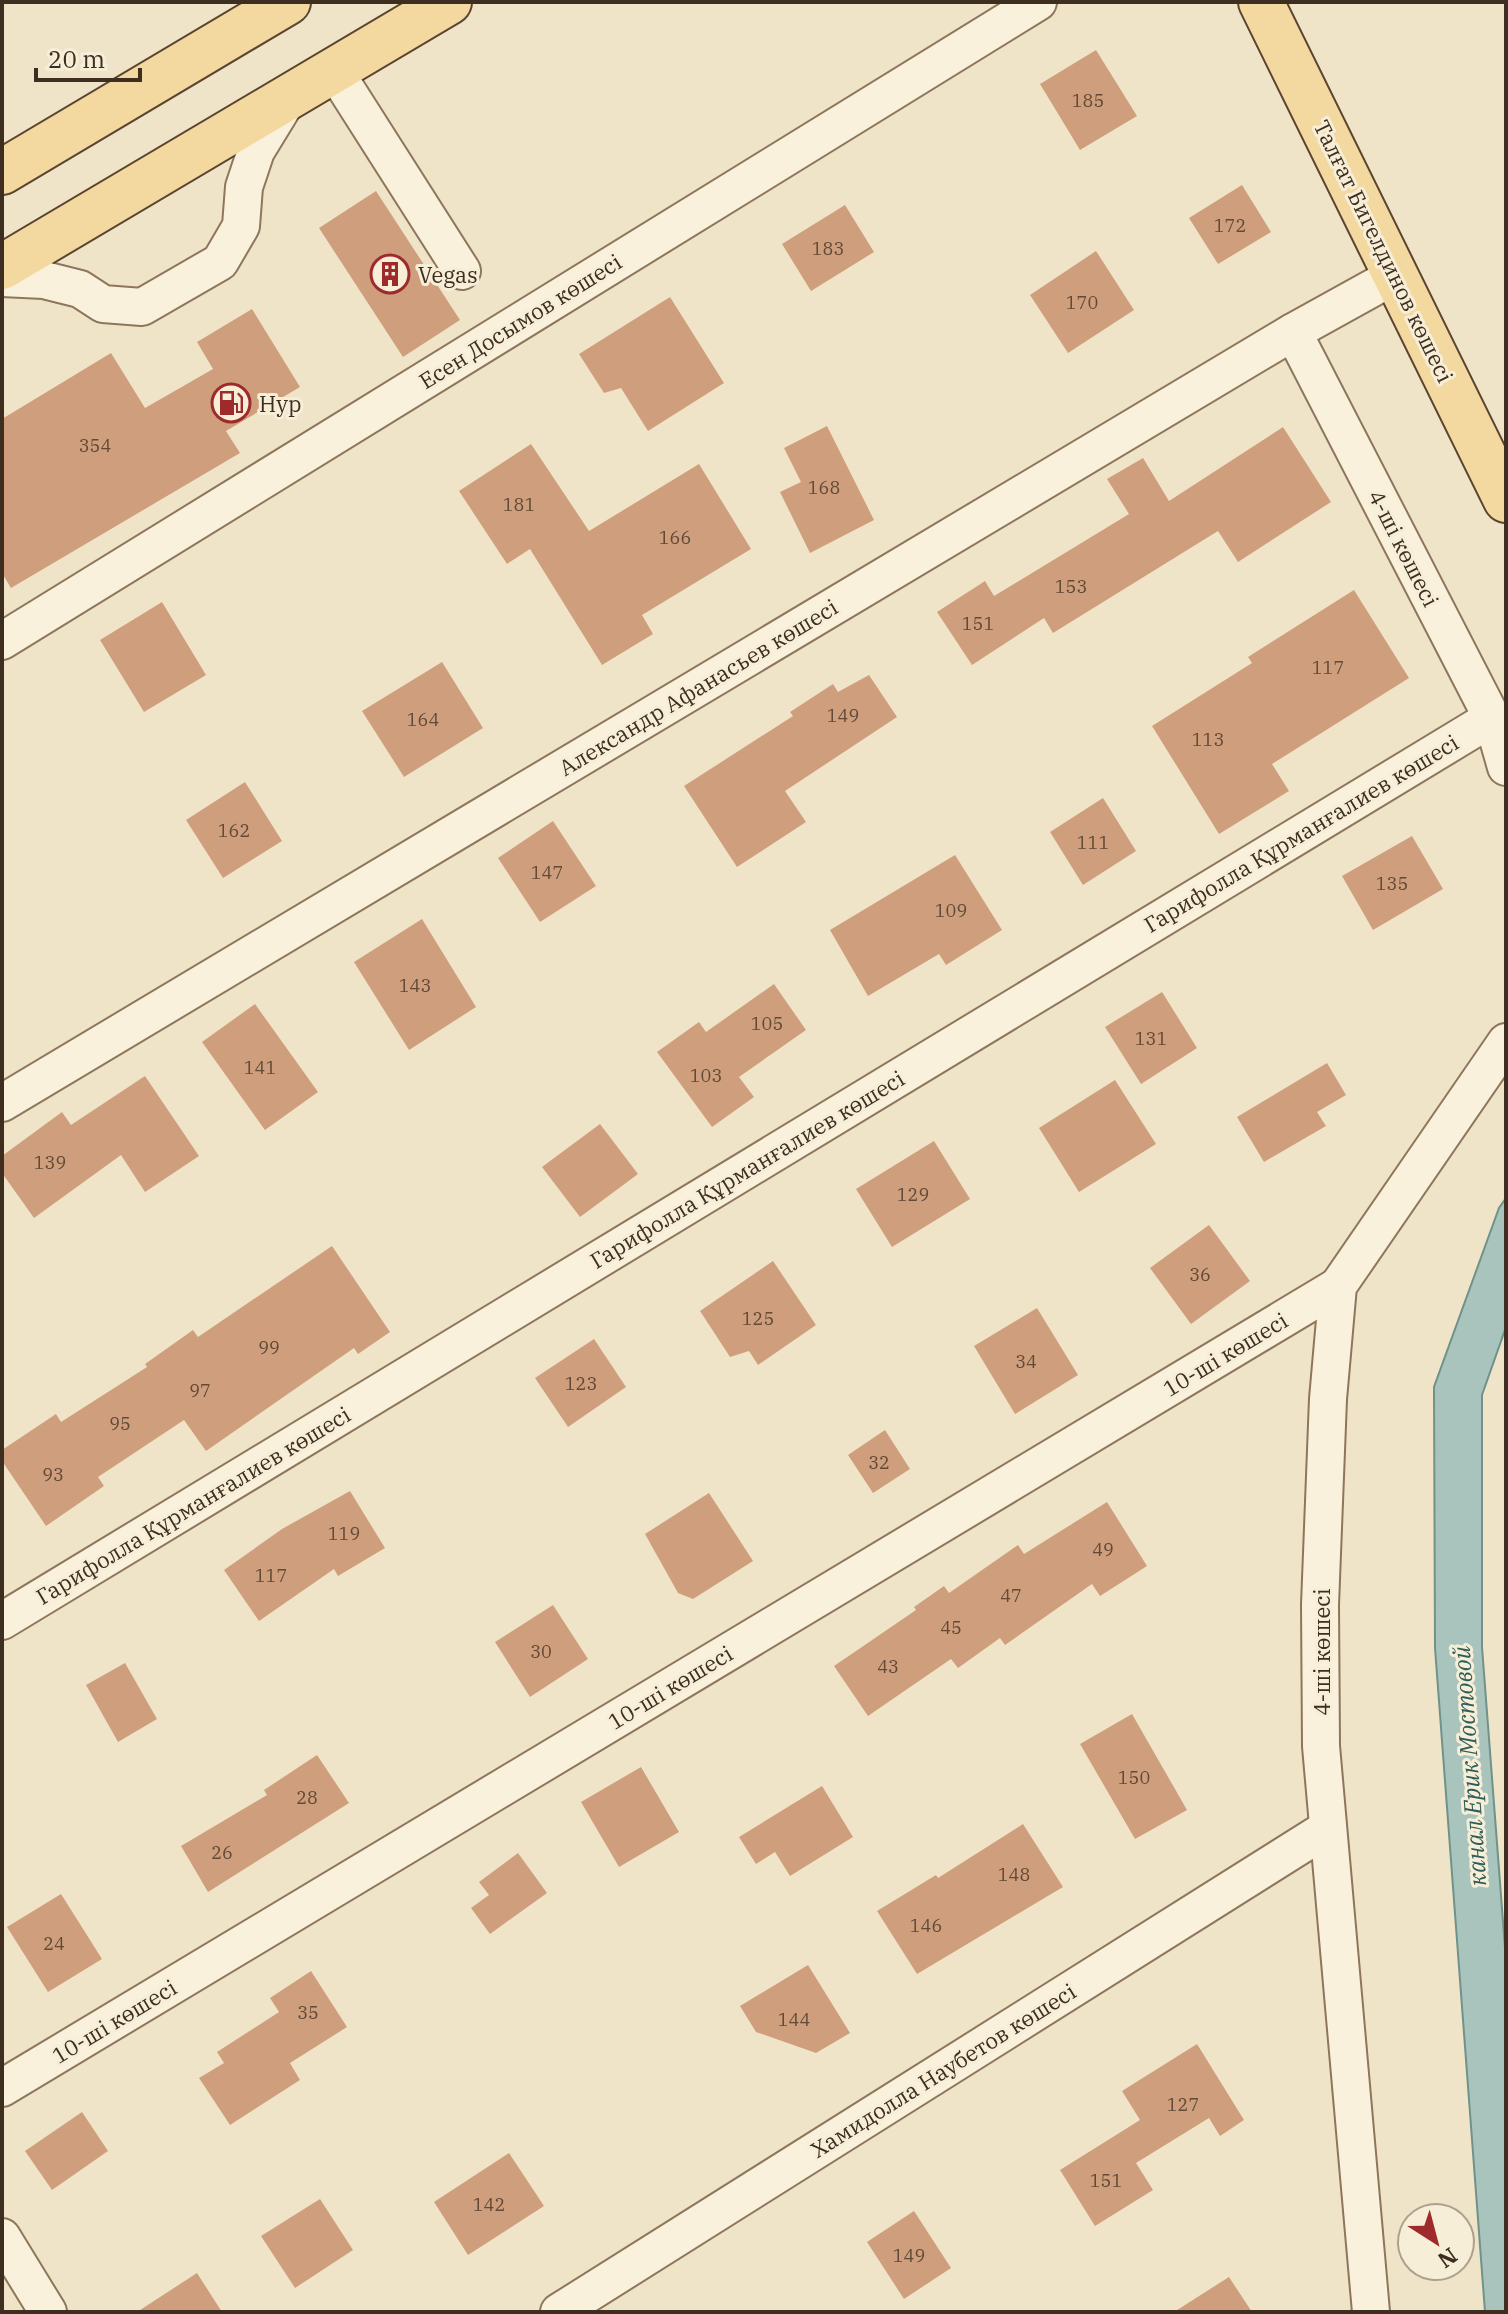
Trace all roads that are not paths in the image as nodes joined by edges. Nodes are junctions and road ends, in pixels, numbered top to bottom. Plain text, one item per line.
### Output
1 (288, 2) edge
2 (449, 2) edge
3 (1038, 2) edge
4 (1261, 2) edge
5 (334, 70) junction
6 (290, 97) junction
7 (2, 172) edge
8 (2, 267) edge
9 (462, 271) dead end
10 (1396, 275) junction
11 (2, 278) edge
12 (1293, 332) junction
13 (1506, 500) edge
14 (2, 641) edge
15 (1492, 718) junction
16 (1506, 767) edge
17 (1506, 1042) edge
18 (2, 1103) edge
19 (1338, 1286) junction
20 (2, 1621) edge
21 (1328, 1828) junction
22 (2, 2088) edge
23 (2, 2237) edge
24 (48, 2312) edge
25 (559, 2312) edge
26 (1371, 2312) edge

1 - 7 main road
2 - 5 main road
3 - 14 street, Есен Досымов көшесі
4 - 10 main road, Талғат Бигелдинов көшесі
5 - 6 main road
5 - 9 street
6 - 8 main road
6 - 11 street
10 - 12 street, Александр Афанасьев көшесі
10 - 13 main road, Талғат Бигелдинов көшесі
12 - 15 street, 4-ші көшесі
12 - 18 street, Александр Афанасьев көшесі
15 - 16 street, 4-ші көшесі
15 - 20 street, Гарифолла Құрманғалиев көшесі
17 - 19 street, 4-ші көшесі
19 - 21 street, 4-ші көшесі
19 - 22 street, 10-ші көшесі
21 - 25 street, Хамидолла Наубетов көшесі
21 - 26 street, 4-ші көшесі
23 - 24 street

